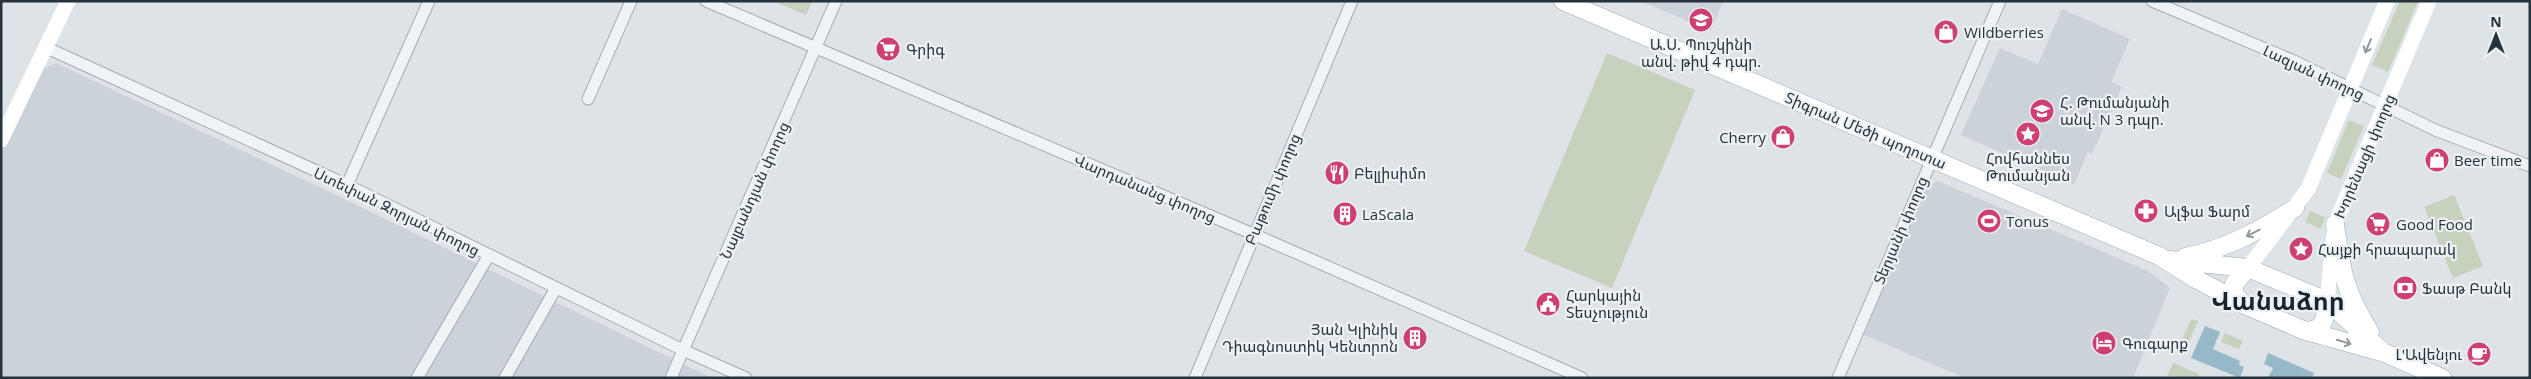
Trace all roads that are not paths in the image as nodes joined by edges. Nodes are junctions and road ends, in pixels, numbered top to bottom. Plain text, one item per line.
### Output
1 (68, 1) edge
2 (429, 1) edge
3 (631, 1) edge
4 (706, 1) edge
5 (836, 1) edge
6 (1352, 1) edge
7 (1564, 1) edge
8 (2000, 1) edge
9 (2152, 1) edge
10 (2387, 1) edge
11 (2429, 1) edge
12 (45, 47) junction
13 (816, 48) junction
14 (2350, 88) junction
15 (588, 99) dead end
16 (2385, 105) junction
17 (1, 140) edge
18 (1931, 157) junction
19 (2530, 166) edge
20 (347, 186) junction
21 (2295, 208) junction
22 (2335, 224) junction
23 (1253, 234) junction
24 (489, 255) junction
25 (2168, 260) junction
26 (2248, 268) junction
27 (556, 288) junction
28 (2327, 301) junction
29 (2245, 305) junction
30 (2303, 330) junction
31 (683, 350) junction
32 (2385, 353) junction
33 (417, 378) edge
34 (505, 378) edge
35 (671, 378) edge
36 (746, 378) edge
37 (1195, 378) edge
38 (1582, 378) edge
39 (1838, 378) edge
40 (2442, 378) edge

1 - 12 street
2 - 20 street
3 - 15 street
4 - 13 street, Վարդանանց փողոց
5 - 13 street, Նալբանդյան փողոց
6 - 23 street, Բաթումի փողոց
7 - 18 main road, Տիգրան Մեծի պողոտա
8 - 18 street, Տերյանի փողոց
9 - 14 street, Լազյան փողոց
10 -> 14 street
11 - 16 street, Խորենացի փողոց
12 - 17 street
12 - 20 street, Ստեփան Զորյան փողոց
13 - 23 street, Վարդանանց փողոց
13 - 31 street, Նալբանդյան փողոց
14 - 16 street, Լազյան փողոց
14 - 21 street
16 - 19 street, Լազյան փողոց
16 - 22 street, Խորենացի փողոց
18 - 25 main road, Տիգրան Մեծի պողոտա
18 - 39 street, Տերյանի փողոց
20 - 24 street, Ստեփան Զորյան փողոց
21 -> 25 main road
21 - 26 street
22 - 28 street, Խորենացի փողոց
22 - 32 main road
23 - 37 street, Բաթումի փողոց
23 - 38 street, Վարդանանց փողոց
24 - 27 street, Ստեփան Զորյան փողոց
24 - 33 street
25 - 26 main road, Տիգրան Մեծի պողոտա
25 - 29 main road, Տիգրան Մեծի պողոտա
26 - 28 main road, Տիգրան Մեծի պողոտա
26 - 29 main road
27 - 31 street, Ստեփան Զորյան փողոց
27 - 34 street
28 - 30 main road, Խորենացի փողոց
28 - 32 main road, Տիգրան Մեծի պողոտա
29 - 30 main road, Տիգրան Մեծի պողոտա
30 -> 32 main road, Տիգրան Մեծի պողոտա
31 - 35 street, Նալբանդյան փողոց
31 - 36 street, Ստեփան Զորյան փողոց
32 - 40 main road, Տիգրան Մեծի պողոտա

